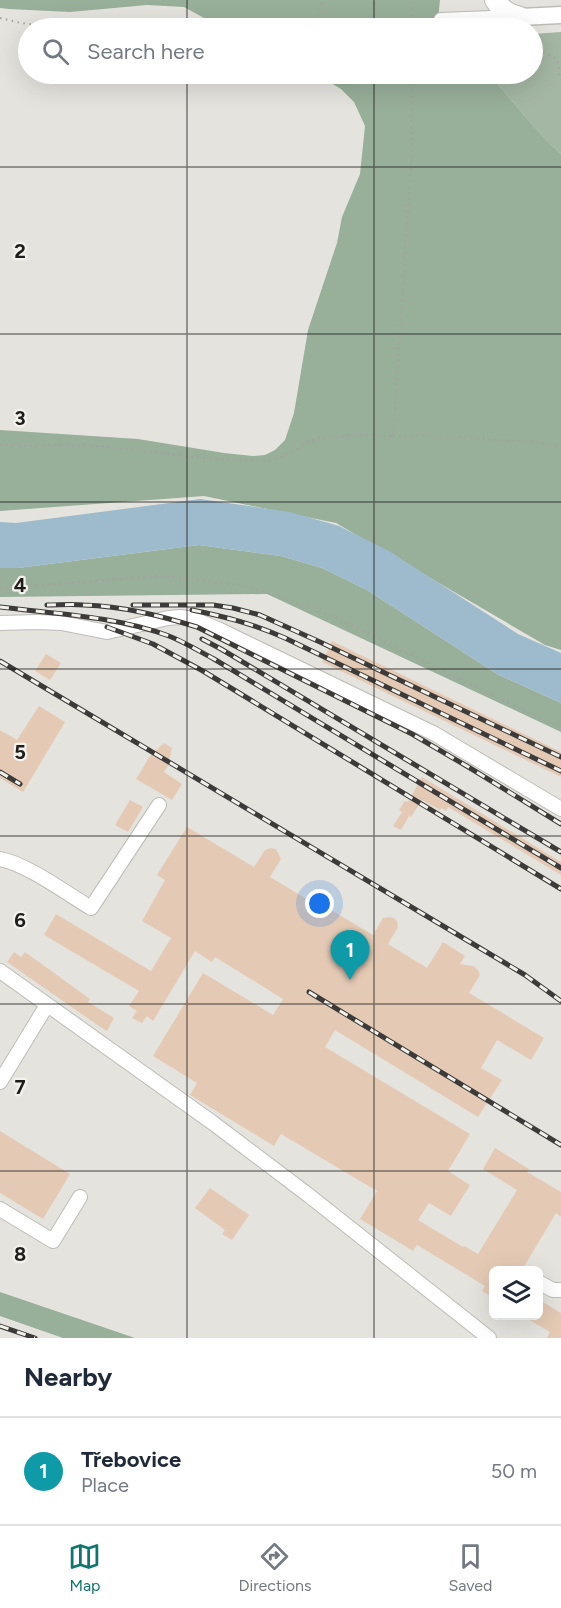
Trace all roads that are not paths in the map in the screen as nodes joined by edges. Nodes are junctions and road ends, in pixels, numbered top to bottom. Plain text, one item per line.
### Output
1 (495, 0) edge
2 (561, 15) edge
3 (520, 17) junction
4 (494, 18) edge
5 (0, 622) edge
6 (159, 805) dead end
7 (561, 809) edge
8 (0, 859) edge
9 (0, 971) edge
10 (47, 1005) junction
11 (0, 1082) edge
12 (80, 1197) dead end
13 (0, 1209) edge
14 (543, 1284) edge
15 (561, 1290) edge
16 (489, 1338) edge

1 - 3 highway
2 - 3 main road
3 - 4 lane
5 - 7 lane
6 - 8 lane
9 - 10 lane
10 - 11 lane
10 - 16 lane
12 - 13 lane
14 - 15 lane

